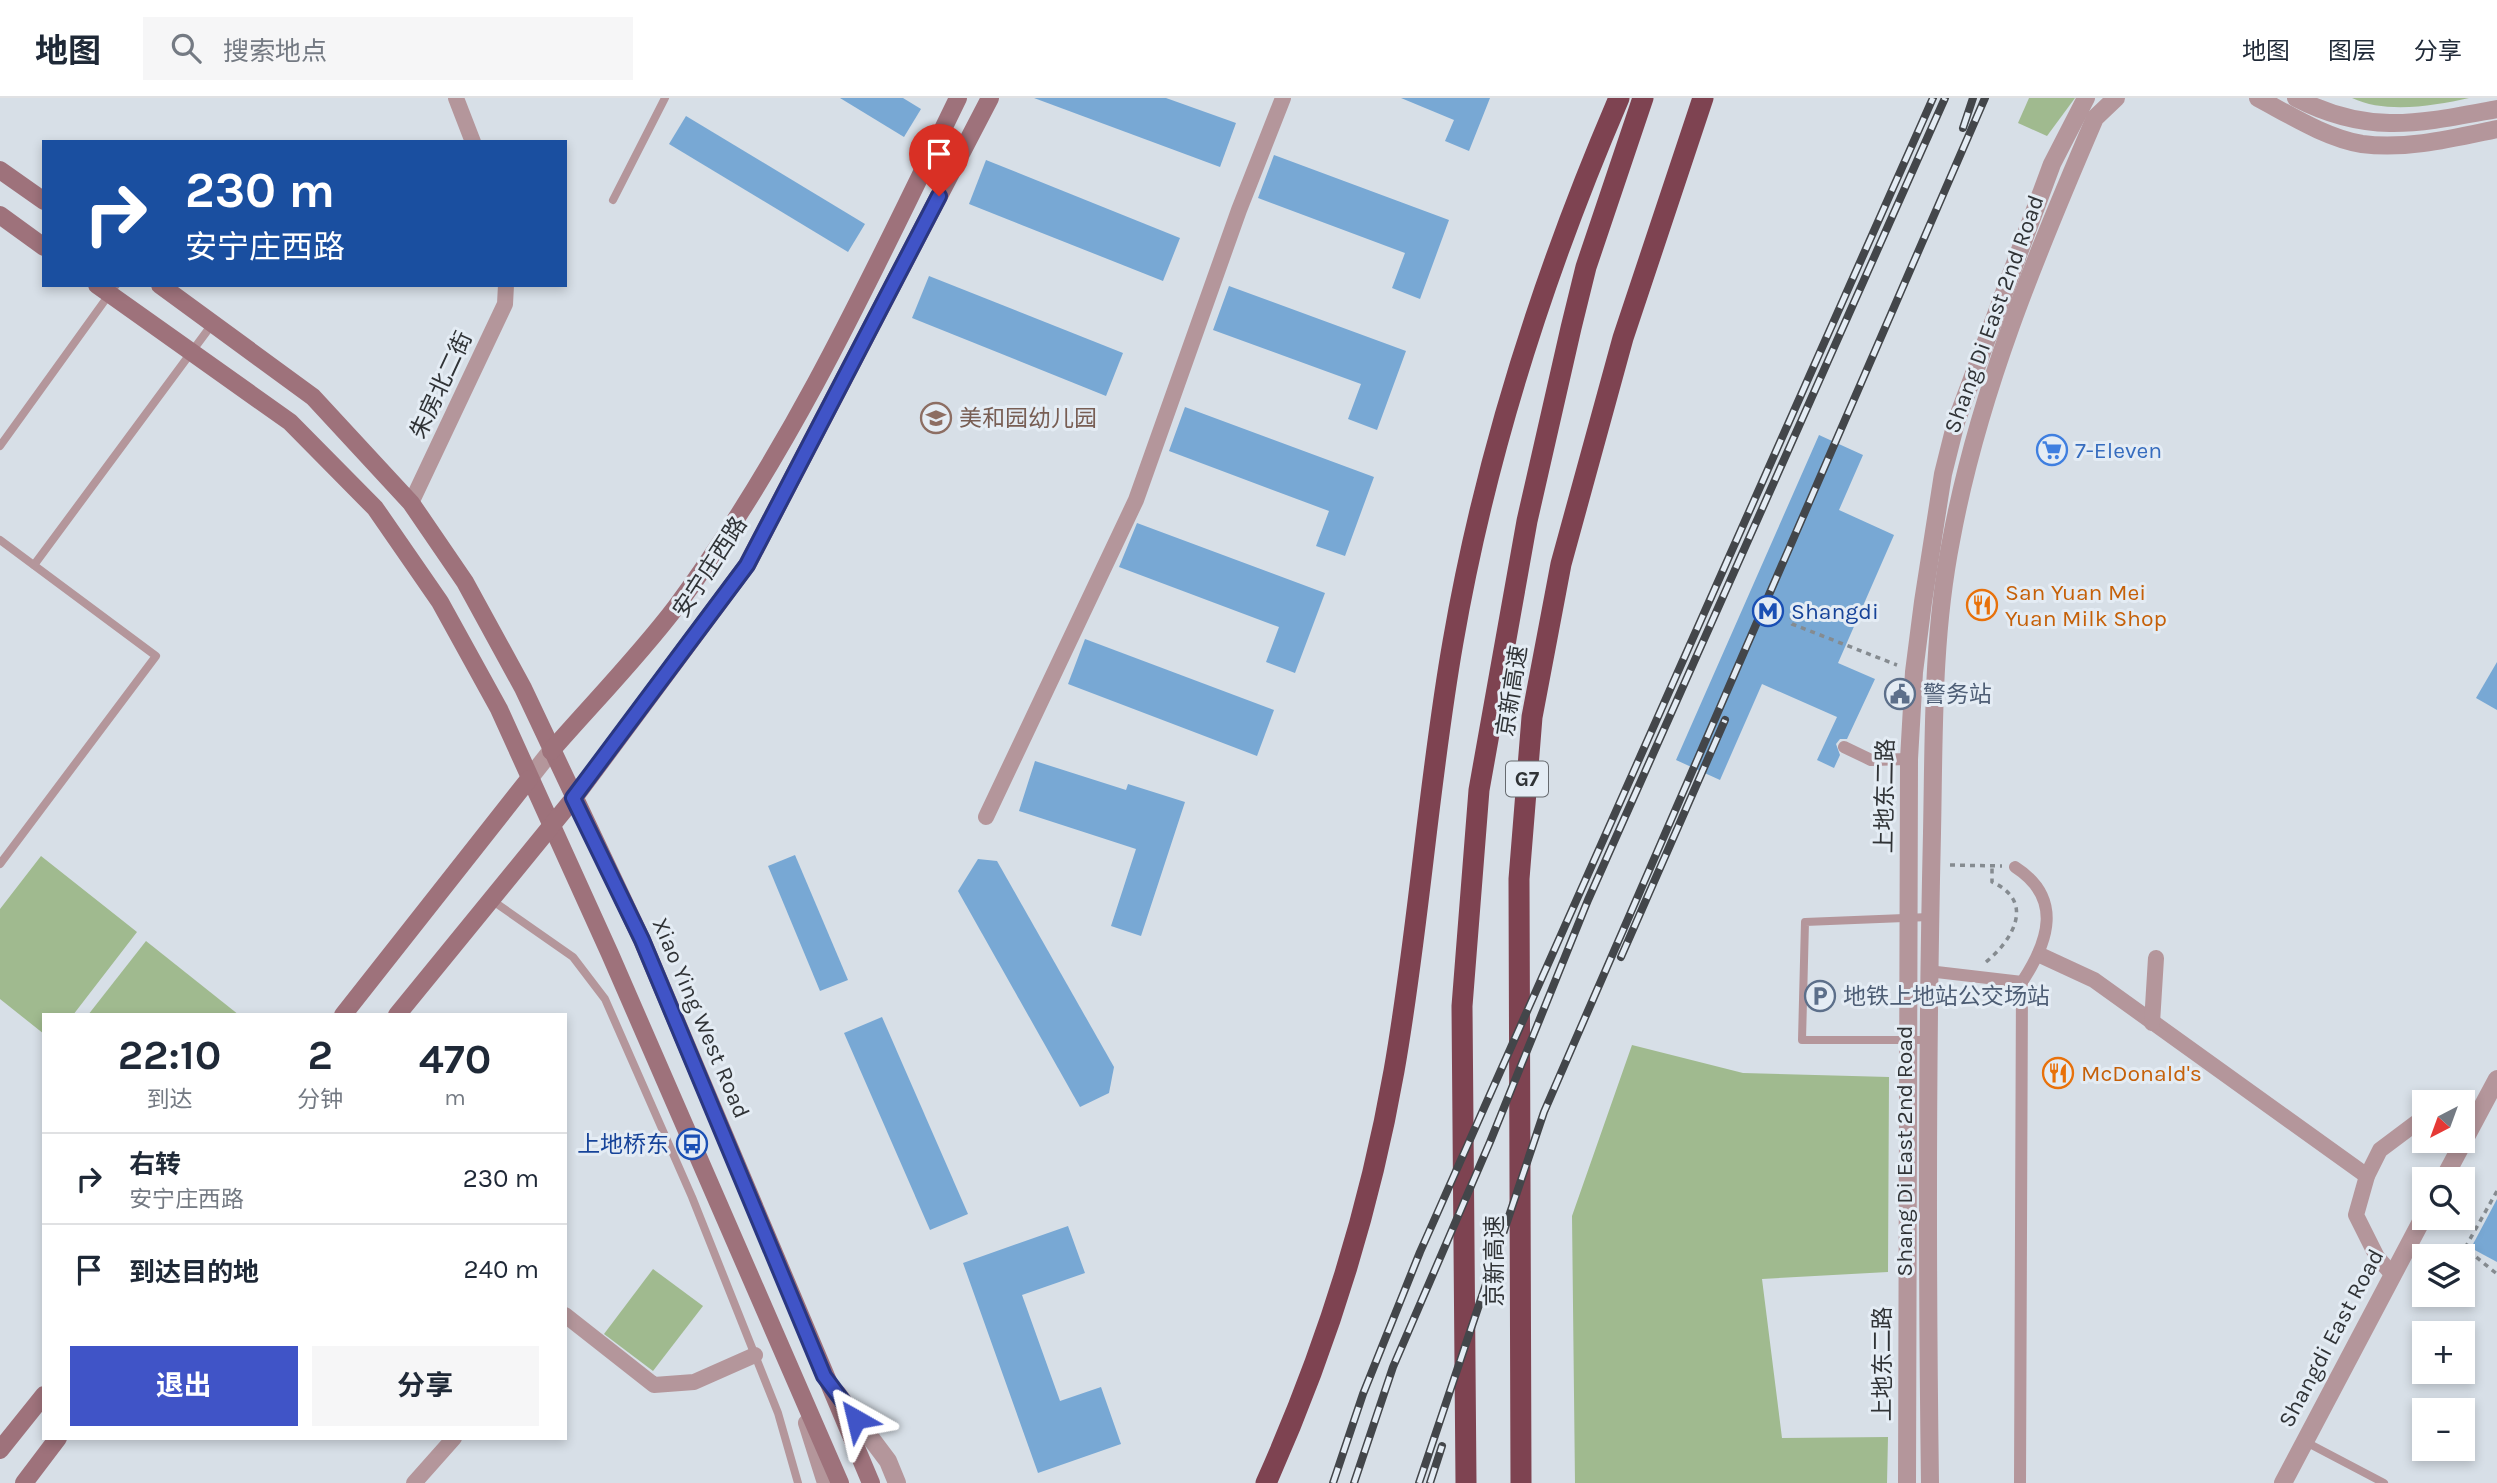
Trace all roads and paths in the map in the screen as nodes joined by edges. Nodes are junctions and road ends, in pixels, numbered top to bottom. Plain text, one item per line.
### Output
1 (456, 98) edge
2 (665, 98) edge
3 (958, 98) edge
4 (990, 98) edge
5 (1283, 98) edge
6 (1619, 98) edge
7 (1643, 98) edge
8 (1703, 98) edge
9 (2086, 98) edge
10 (2116, 98) edge
11 (2258, 98) edge
12 (2296, 98) edge
13 (2497, 109) edge
14 (2497, 130) edge
15 (472, 140) edge
16 (0, 170) edge
17 (42, 200) edge
18 (613, 200) dead end
19 (0, 215) edge
20 (42, 246) edge
21 (163, 287) edge
22 (506, 287) edge
23 (108, 288) edge
24 (214, 323) junction
25 (191, 352) junction
26 (0, 446) edge
27 (411, 503) junction
28 (0, 540) edge
29 (34, 565) junction
30 (1793, 615) dead end
31 (1914, 672) junction
32 (1844, 747) dead end
33 (551, 751) junction
34 (1909, 759) junction
35 (529, 779) junction
36 (573, 798) junction
37 (986, 817) dead end
38 (551, 826) junction
39 (0, 864) edge
40 (1930, 865) junction
41 (1992, 865) junction
42 (2015, 867) joint
43 (490, 900) junction
44 (1929, 917) junction
45 (1909, 918) junction
46 (2040, 955) junction
47 (2156, 958) dead end
48 (1928, 971) junction
49 (1977, 977) junction
50 (2022, 982) junction
51 (345, 1013) edge
52 (399, 1013) edge
53 (2152, 1023) junction
54 (1908, 1040) junction
55 (1928, 1040) junction
56 (2497, 1079) edge
57 (2475, 1114) edge
58 (2412, 1126) edge
59 (2367, 1176) junction
60 (712, 1188) junction
61 (2497, 1191) edge
62 (692, 1197) junction
63 (2417, 1230) edge
64 (2497, 1274) edge
65 (2393, 1275) junction
66 (567, 1317) edge
67 (755, 1355) junction
68 (824, 1376) junction
69 (797, 1389) junction
70 (42, 1398) edge
71 (56, 1440) edge
72 (452, 1440) edge
73 (2304, 1441) junction
74 (0, 1450) edge
75 (24, 1483) edge
76 (414, 1483) edge
77 (798, 1483) edge
78 (825, 1483) edge
79 (840, 1483) edge
80 (871, 1483) edge
81 (897, 1483) edge
82 (1266, 1483) edge
83 (1466, 1483) edge
84 (1521, 1483) edge
85 (1907, 1483) edge
86 (1930, 1483) edge
87 (2020, 1483) edge
88 (2283, 1483) edge
89 (2384, 1483) edge

1 - 15 street
2 - 18 lane
3 - 33 main road
4 - 36 main road, 安宁庄西路
5 - 37 street
6 - 82 highway
7 - 83 highway, 京新高速 / G7
8 - 84 highway, 京新高速 / G7
9 - 31 street, 上地东二路
10 - 40 street, Shang Di East 2nd Road
11 - 14 street
12 - 13 street
16 - 17 main road
19 - 20 main road
21 - 24 main road, Xiao Ying West Road
22 - 27 street, 朱房北二街
23 - 25 main road
23 - 26 lane
24 - 25 lane
24 - 27 main road, Xiao Ying West Road
25 - 29 lane
25 - 35 main road
27 - 33 main road, Xiao Ying West Road
28 - 29 lane
29 - 39 lane
30 - 31 path
31 - 34 street, 上地东二路
32 - 34 street
33 - 35 street
33 - 36 main road, Xiao Ying West Road
34 - 45 street, 上地东二路
35 - 38 main road
35 - 51 main road
36 - 38 main road, 安宁庄西路
36 - 68 main road, Xiao Ying West Road
38 - 43 main road, 安宁庄西路
38 - 60 main road
40 - 41 path
40 - 44 street, Shang Di East 2nd Road
41 - 42 path
41 - 49 path
42 - 46 street
43 - 52 main road, 安宁庄西路
43 - 62 lane
44 - 45 lane
44 - 48 street, Shang Di East 2nd Road
45 - 54 street, 上地东二路
45 - 54 lane
46 - 50 street
46 - 53 street
47 - 53 street
48 - 49 street
48 - 55 street, Shang Di East 2nd Road
49 - 50 street
50 - 87 street
53 - 59 street
54 - 55 lane
54 - 85 street, 上地东二路
55 - 86 street, Shang Di East 2nd Road
56 - 57 street
58 - 59 street
59 - 65 street
60 - 62 lane
60 - 69 main road
61 - 64 path
62 - 67 lane
63 - 65 street, Shangdi East Road
65 - 73 street, Shangdi East Road
66 - 67 street
67 - 77 lane
68 - 80 main road, Xiao Ying West Road
68 - 81 street, Xiao Ying West Road
69 - 78 street
69 - 79 main road
70 - 74 main road
71 - 75 main road
72 - 76 street
73 - 88 street, Shangdi East Road
73 - 89 lane

